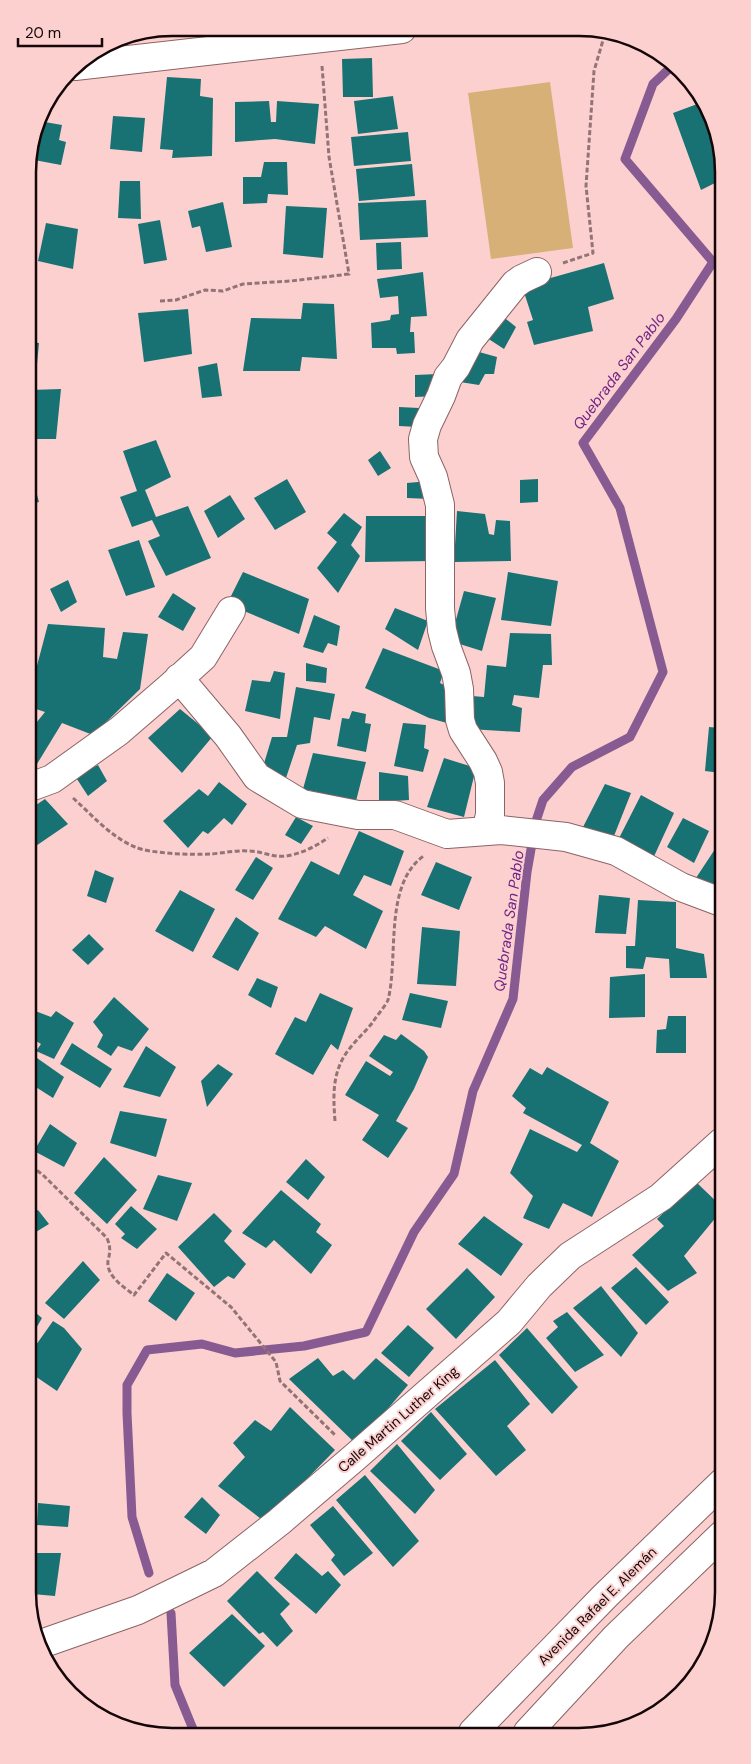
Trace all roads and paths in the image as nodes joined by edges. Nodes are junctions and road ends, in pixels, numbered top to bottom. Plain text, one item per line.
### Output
1 (342, 36) edge
2 (604, 38) edge
3 (316, 39) junction
4 (91, 63) edge
5 (537, 272) joint
6 (160, 301) dead end
7 (231, 611) dead end
8 (179, 678) junction
9 (41, 783) edge
10 (486, 832) junction
11 (330, 836) dead end
12 (431, 851) dead end
13 (714, 899) edge
14 (336, 1121) dead end
15 (714, 1149) edge
16 (36, 1170) edge
17 (355, 1457) junction
18 (714, 1491) edge
19 (714, 1543) edge
20 (46, 1642) edge
21 (477, 1728) edge
22 (532, 1728) edge

1 - 3 street
2 - 5 path
3 - 4 street
3 - 6 path
5 - 10 street
7 - 8 street
8 - 9 street
8 - 10 street
9 - 11 path
10 - 13 street
12 - 14 path
15 - 17 street, Calle Martin Luther King
16 - 17 path
17 - 20 street, Calle Martin Luther King
18 - 21 street, Avenida Rafael E. Alemán
19 - 22 street

